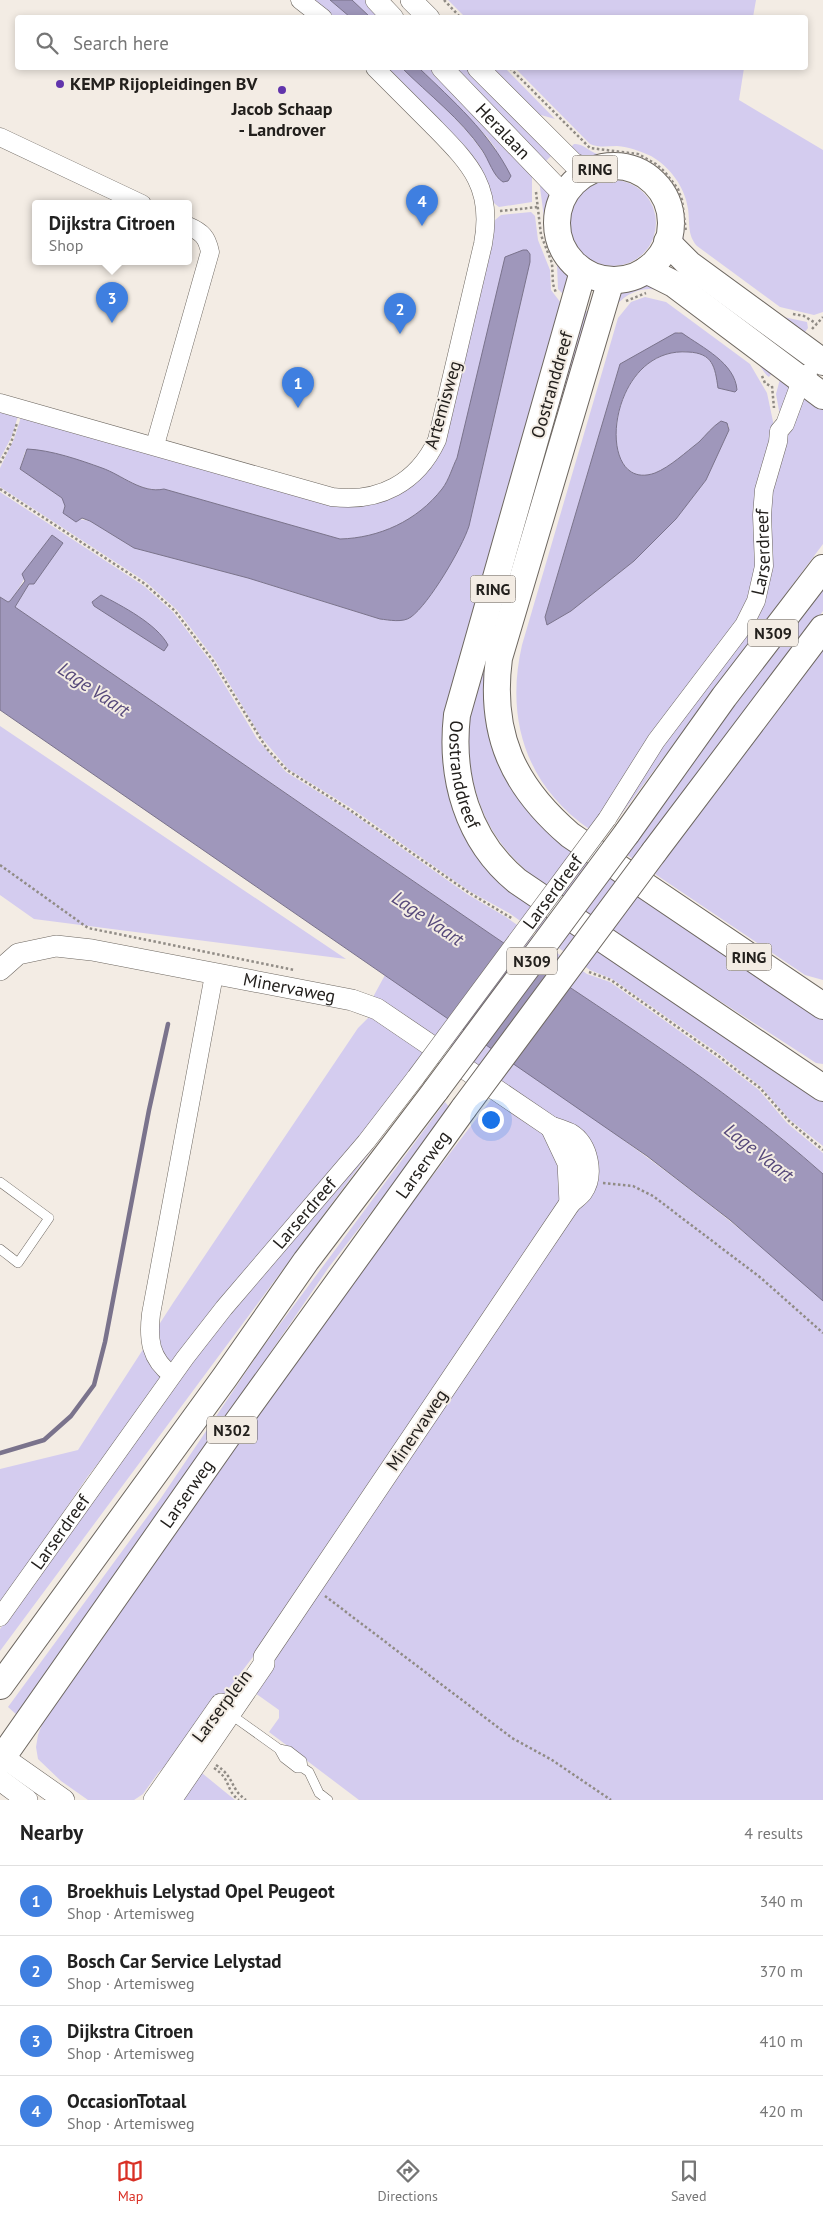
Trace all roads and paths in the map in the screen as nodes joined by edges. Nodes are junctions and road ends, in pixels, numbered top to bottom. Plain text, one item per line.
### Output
1 (300, 0) edge
2 (376, 0) edge
3 (412, 0) edge
4 (444, 0) edge
5 (319, 15) edge
6 (390, 15) edge
7 (426, 15) edge
8 (458, 15) edge
9 (377, 70) edge
10 (444, 70) edge
11 (480, 70) edge
12 (512, 70) edge
13 (0, 137) edge
14 (590, 171) junction
15 (564, 195) junction
16 (134, 200) edge
17 (538, 207) dead end
18 (486, 212) junction
19 (192, 228) edge
20 (677, 240) junction
21 (646, 270) junction
22 (583, 271) junction
23 (610, 280) junction
24 (787, 314) dead end
25 (817, 324) dead end
26 (821, 356) edge
27 (813, 389) edge
28 (0, 403) edge
29 (21, 409) junction
30 (155, 445) junction
31 (0, 463) edge
32 (0, 489) edge
33 (823, 568) edge
34 (823, 628) edge
35 (617, 826) junction
36 (0, 865) edge
37 (515, 920) dead end
38 (581, 967) dead end
39 (0, 970) edge
40 (296, 970) dead end
41 (214, 975) junction
42 (823, 1006) edge
43 (426, 1083) junction
44 (822, 1084) edge
45 (464, 1108) joint
46 (823, 1150) edge
47 (0, 1182) edge
48 (603, 1183) dead end
49 (0, 1249) edge
50 (823, 1333) edge
51 (172, 1375) junction
52 (319, 1591) dead end
53 (0, 1617) edge
54 (264, 1657) joint
55 (0, 1686) edge
56 (225, 1710) junction
57 (1, 1762) edge
58 (27, 1800) edge
59 (64, 1800) edge
60 (154, 1800) edge
61 (171, 1800) edge
62 (239, 1800) edge
63 (246, 1800) edge
64 (328, 1800) edge
65 (611, 1800) edge

1 - 5 street
2 - 6 street
3 - 7 street
4 - 8 path
9 - 18 street, Artemisweg
10 - 15 street, Heralaan
11 - 14 street, Heralaan
12 - 20 path
13 - 16 street
14 - 15 main road, RING
14 - 20 main road, RING
15 - 22 main road, RING
17 - 18 path
18 - 30 street, Artemisweg
19 - 30 street
20 - 21 main road, RING
20 - 26 main road, Larserdreef
21 - 23 main road, RING
21 - 27 main road
22 - 23 main road, RING
22 - 44 main road, Oostranddreef / RING
23 - 42 main road, Oostranddreef / RING
24 - 25 path
26 - 27 street, Larserdreef
27 - 35 street, Larserdreef
28 - 29 street, Artemisweg
29 - 30 street, Artemisweg
29 - 31 path
32 - 37 path
33 - 35 main road, Larserdreef / N309
34 - 45 main road, N309, bridge
35 - 43 main road, Larserdreef / N309, bridge
36 - 40 path
38 - 46 path
39 - 41 street, Minervaweg
41 - 51 street
41 - 54 street, Minervaweg
43 - 51 street, Larserdreef
43 - 55 main road, Larserweg / N302
45 - 57 main road, Larserweg / N302
47 - 49 lane
48 - 50 path
51 - 53 street, Larserdreef
52 - 65 path
54 - 56 street, Larserplein
56 - 60 street, Larserplein
56 - 61 street, Larserplein
56 - 64 lane
57 - 58 street
57 - 59 street
62 - 63 path

